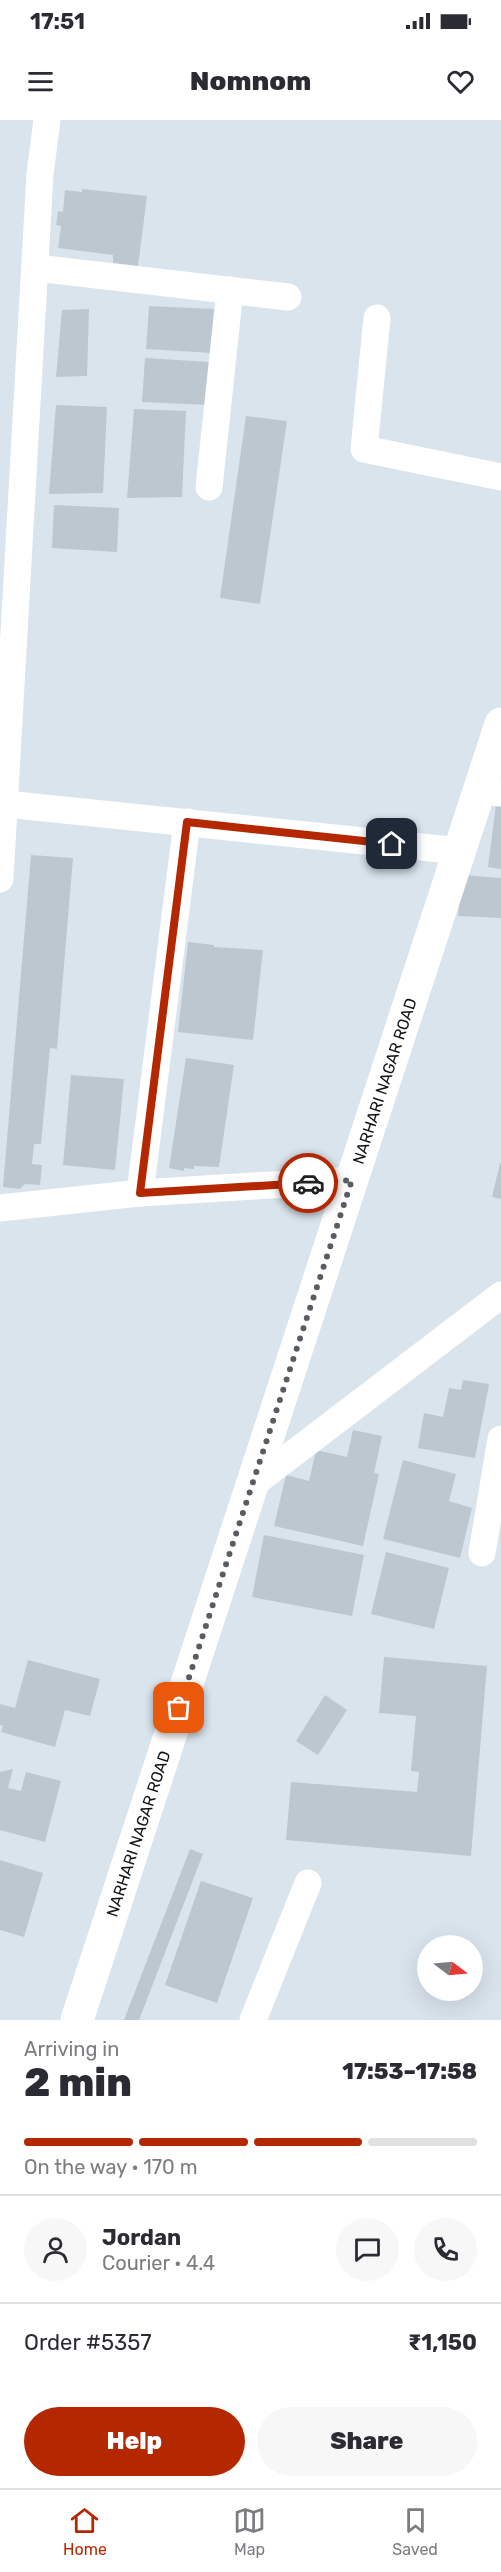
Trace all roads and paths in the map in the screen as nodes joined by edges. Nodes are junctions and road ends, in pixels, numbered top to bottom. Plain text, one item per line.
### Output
1 (47, 120) edge
2 (36, 268) junction
3 (230, 290) junction
4 (288, 297) dead end
5 (377, 318) dead end
6 (501, 477) edge
7 (209, 487) dead end
8 (5, 677) edge
9 (501, 724) edge
10 (490, 792) edge
11 (6, 804) junction
12 (187, 822) junction
13 (460, 851) junction
14 (0, 879) edge
15 (352, 1180) junction
16 (140, 1193) junction
17 (0, 1208) edge
18 (501, 1295) edge
19 (501, 1439) edge
20 (252, 1485) junction
21 (482, 1553) dead end
22 (308, 1883) dead end
23 (77, 2020) edge
24 (253, 2020) edge

1 - 2 street
2 - 3 street
2 - 8 street
3 - 4 street
3 - 7 street
5 - 6 street
8 - 11 street
9 - 10 street, NARHARI NAGAR ROAD
10 - 13 street, NARHARI NAGAR ROAD
11 - 12 street
11 - 14 street
12 - 13 street
12 - 16 street
13 - 15 street, NARHARI NAGAR ROAD
15 - 16 street
15 - 20 street, NARHARI NAGAR ROAD
16 - 17 street
18 - 20 street
19 - 21 street
20 - 23 street, NARHARI NAGAR ROAD
22 - 24 street

